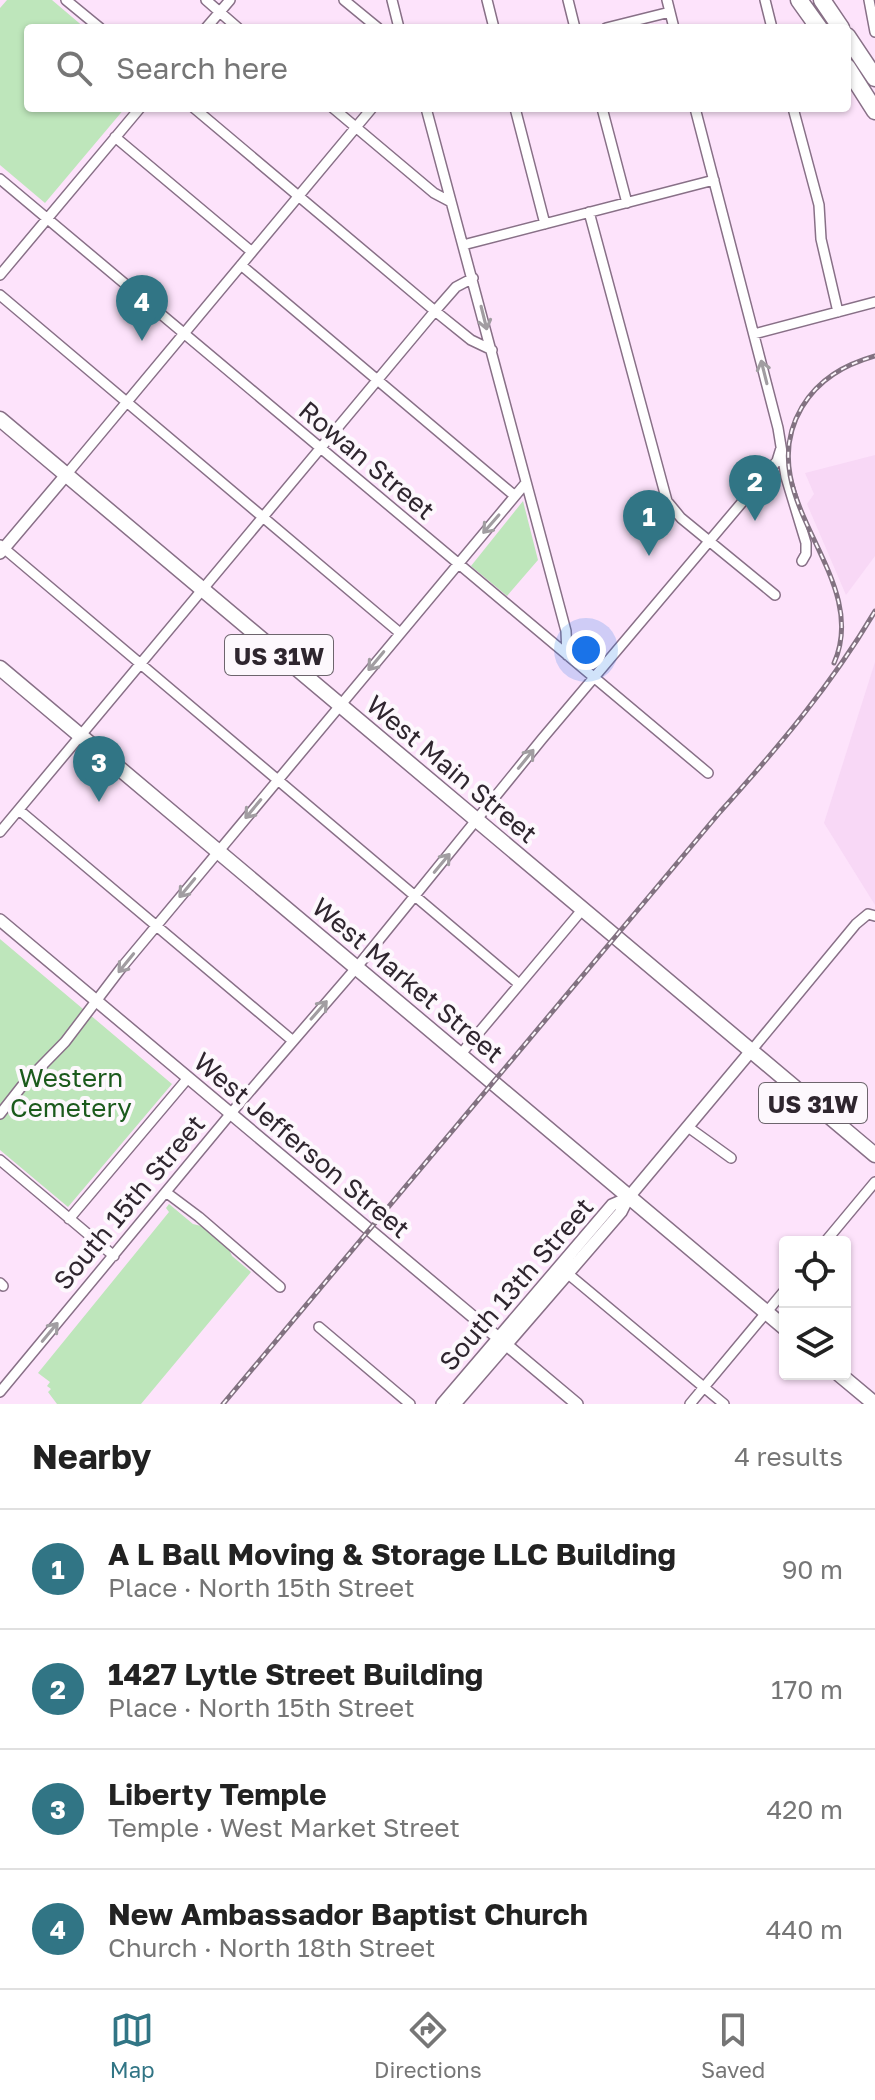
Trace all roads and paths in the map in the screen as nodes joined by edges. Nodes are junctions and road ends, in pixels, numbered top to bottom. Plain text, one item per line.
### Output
1 (66, 0) edge
2 (206, 0) edge
3 (230, 0) edge
4 (344, 0) edge
5 (392, 0) edge
6 (487, 0) edge
7 (568, 0) edge
8 (667, 0) edge
9 (765, 0) edge
10 (799, 0) edge
11 (822, 0) edge
12 (869, 0) edge
13 (220, 12) junction
14 (670, 12) junction
15 (838, 23) edge
16 (95, 24) edge
17 (210, 24) edge
18 (234, 24) edge
19 (373, 24) edge
20 (398, 24) edge
21 (493, 24) edge
22 (574, 24) edge
23 (622, 24) edge
24 (673, 24) edge
25 (771, 24) edge
26 (816, 24) edge
27 (875, 32) edge
28 (851, 42) edge
29 (851, 73) edge
30 (875, 78) edge
31 (875, 111) edge
32 (137, 112) edge
33 (199, 112) edge
34 (338, 112) edge
35 (369, 112) edge
36 (427, 112) edge
37 (516, 112) edge
38 (603, 112) edge
39 (696, 112) edge
40 (794, 112) edge
41 (356, 128) junction
42 (115, 137) junction
43 (0, 179) edge
44 (714, 180) junction
45 (298, 196) junction
46 (451, 202) junction
47 (627, 203) junction
48 (589, 212) junction
49 (47, 218) junction
50 (545, 224) junction
51 (463, 245) junction
52 (252, 252) junction
53 (241, 265) junction
54 (0, 275) edge
55 (473, 278) junction
56 (0, 295) edge
57 (875, 302) edge
58 (435, 311) junction
59 (838, 312) junction
60 (184, 333) junction
61 (754, 334) junction
62 (492, 350) junction
63 (378, 380) junction
64 (127, 402) junction
65 (0, 419) edge
66 (781, 448) junction
67 (321, 449) junction
68 (66, 475) junction
69 (525, 484) junction
70 (515, 496) junction
71 (263, 518) junction
72 (710, 542) junction
73 (1, 549) edge
74 (802, 561) dead end
75 (457, 563) junction
76 (202, 590) junction
77 (775, 595) dead end
78 (400, 633) junction
79 (567, 655) junction
80 (141, 664) junction
81 (0, 668) edge
82 (595, 679) junction
83 (339, 706) junction
84 (81, 737) junction
85 (708, 773) dead end
86 (278, 779) junction
87 (19, 810) junction
88 (478, 820) junction
89 (0, 832) edge
90 (218, 851) junction
91 (415, 895) junction
92 (582, 910) junction
93 (873, 915) edge
94 (0, 920) edge
95 (156, 925) junction
96 (357, 967) junction
97 (519, 984) junction
98 (96, 1000) junction
99 (293, 1041) junction
100 (751, 1051) junction
101 (460, 1055) junction
102 (188, 1078) junction
103 (232, 1112) junction
104 (0, 1114) edge
105 (688, 1127) junction
106 (875, 1155) edge
107 (731, 1158) dead end
108 (0, 1160) edge
109 (875, 1182) edge
110 (167, 1193) junction
111 (628, 1198) junction
112 (69, 1219) junction
113 (830, 1236) edge
114 (114, 1256) junction
115 (567, 1273) junction
116 (280, 1287) dead end
117 (779, 1297) edge
118 (766, 1313) junction
119 (779, 1323) edge
120 (319, 1327) dead end
121 (501, 1341) junction
122 (846, 1380) edge
123 (705, 1386) junction
124 (0, 1392) edge
125 (410, 1404) edge
126 (442, 1404) edge
127 (455, 1404) edge
128 (577, 1404) edge
129 (690, 1404) edge
130 (724, 1404) edge
131 (875, 1404) edge

1 - 16 street
2 - 13 street
3 - 13 street
4 - 19 street
5 - 20 street
6 - 21 street
7 - 22 street
8 - 14 street
9 - 25 street
10 - 26 highway
11 - 15 highway
12 - 27 street
13 - 17 street
13 - 18 street
14 - 23 street
14 - 24 street
28 - 30 highway
29 - 31 highway
32 - 42 street
33 - 45 street
34 - 41 street
35 - 41 street
36 - 46 street
37 - 50 street
38 - 47 street
39 - 44 street
40 - 59 street
41 - 45 street
41 - 46 street
42 - 49 street
42 - 52 street
43 - 49 street, Rowan Street
44 - 47 street
44 - 61 street
45 - 52 street
45 - 58 street
46 - 51 street
47 - 48 street
48 - 50 street
48 - 72 street
49 - 54 street
49 - 60 street, Rowan Street
50 - 51 street
51 - 55 street
52 - 53 street
53 - 60 street
53 - 63 street
55 - 58 street
55 -> 62 street
56 - 64 street
57 - 59 street
58 - 62 street
58 - 63 street
59 - 61 street
60 - 64 street
60 - 67 street, Rowan Street
66 -> 61 street
62 - 69 street
63 - 67 street
63 - 70 street
64 - 68 street
64 - 71 street
65 - 68 main road, West Main Street / US 31W
66 - 72 street, South 15th Street
66 - 74 street
67 - 71 street
67 - 75 street, Rowan Street
68 - 73 street
68 - 76 main road, West Main Street / US 31W
69 - 70 street
69 - 79 street
70 -> 75 street
71 - 76 street
71 - 78 street
72 - 77 street
72 - 82 street, South 15th Street
73 - 80 street
75 - 78 street
75 - 79 street, Rowan Street
76 - 80 street
76 - 83 main road, West Main Street / US 31W
78 -> 83 street
79 - 82 street, Rowan Street
80 - 84 street
80 - 86 street
81 - 84 main road, West Market Street
82 - 85 street, Rowan Street
88 -> 82 street, South 15th Street
83 - 86 street
83 - 88 main road, West Main Street / US 31W
84 - 87 street
84 - 90 main road, West Market Street
86 -> 90 street
86 - 91 street
87 - 89 street
87 - 95 street
91 -> 88 street, South 15th Street
88 - 92 main road, West Main Street / US 31W
90 -> 95 street
90 - 96 main road, West Market Street
91 - 96 street, South 15th Street
91 - 97 street
92 - 97 street
92 - 100 main road, West Main Street / US 31W
93 - 100 street
94 - 98 street, West Jefferson Street
95 -> 98 street
95 - 99 street
99 -> 96 street, South 15th Street
96 - 101 main road, West Market Street
97 - 101 street
98 - 102 street, West Jefferson Street
98 - 104 street
99 - 103 street, South 15th Street
100 - 105 street, South 13th Street
100 - 106 main road, West Main Street / US 31W
101 - 111 main road, West Market Street
102 - 103 street, West Jefferson Street
102 - 112 street
103 - 110 street, South 15th Street
103 - 121 street, West Jefferson Street
105 - 107 street
105 - 111 street, South 13th Street
108 - 112 street
109 - 113 street
110 - 114 street, South 15th Street
110 - 116 street
111 - 115 street, South 13th Street
111 - 118 main road, West Market Street
111 - 121 street, South 13th Street
112 - 114 street
124 -> 114 street, South 15th Street
115 - 121 street, South 13th Street
115 - 123 street
117 - 118 street
118 - 119 main road, West Market Street
118 - 123 street
120 - 125 street
121 - 126 street, South 13th Street
121 - 127 street, South 13th Street
121 - 128 street, West Jefferson Street
122 - 131 main road
123 - 129 street
123 - 130 street

